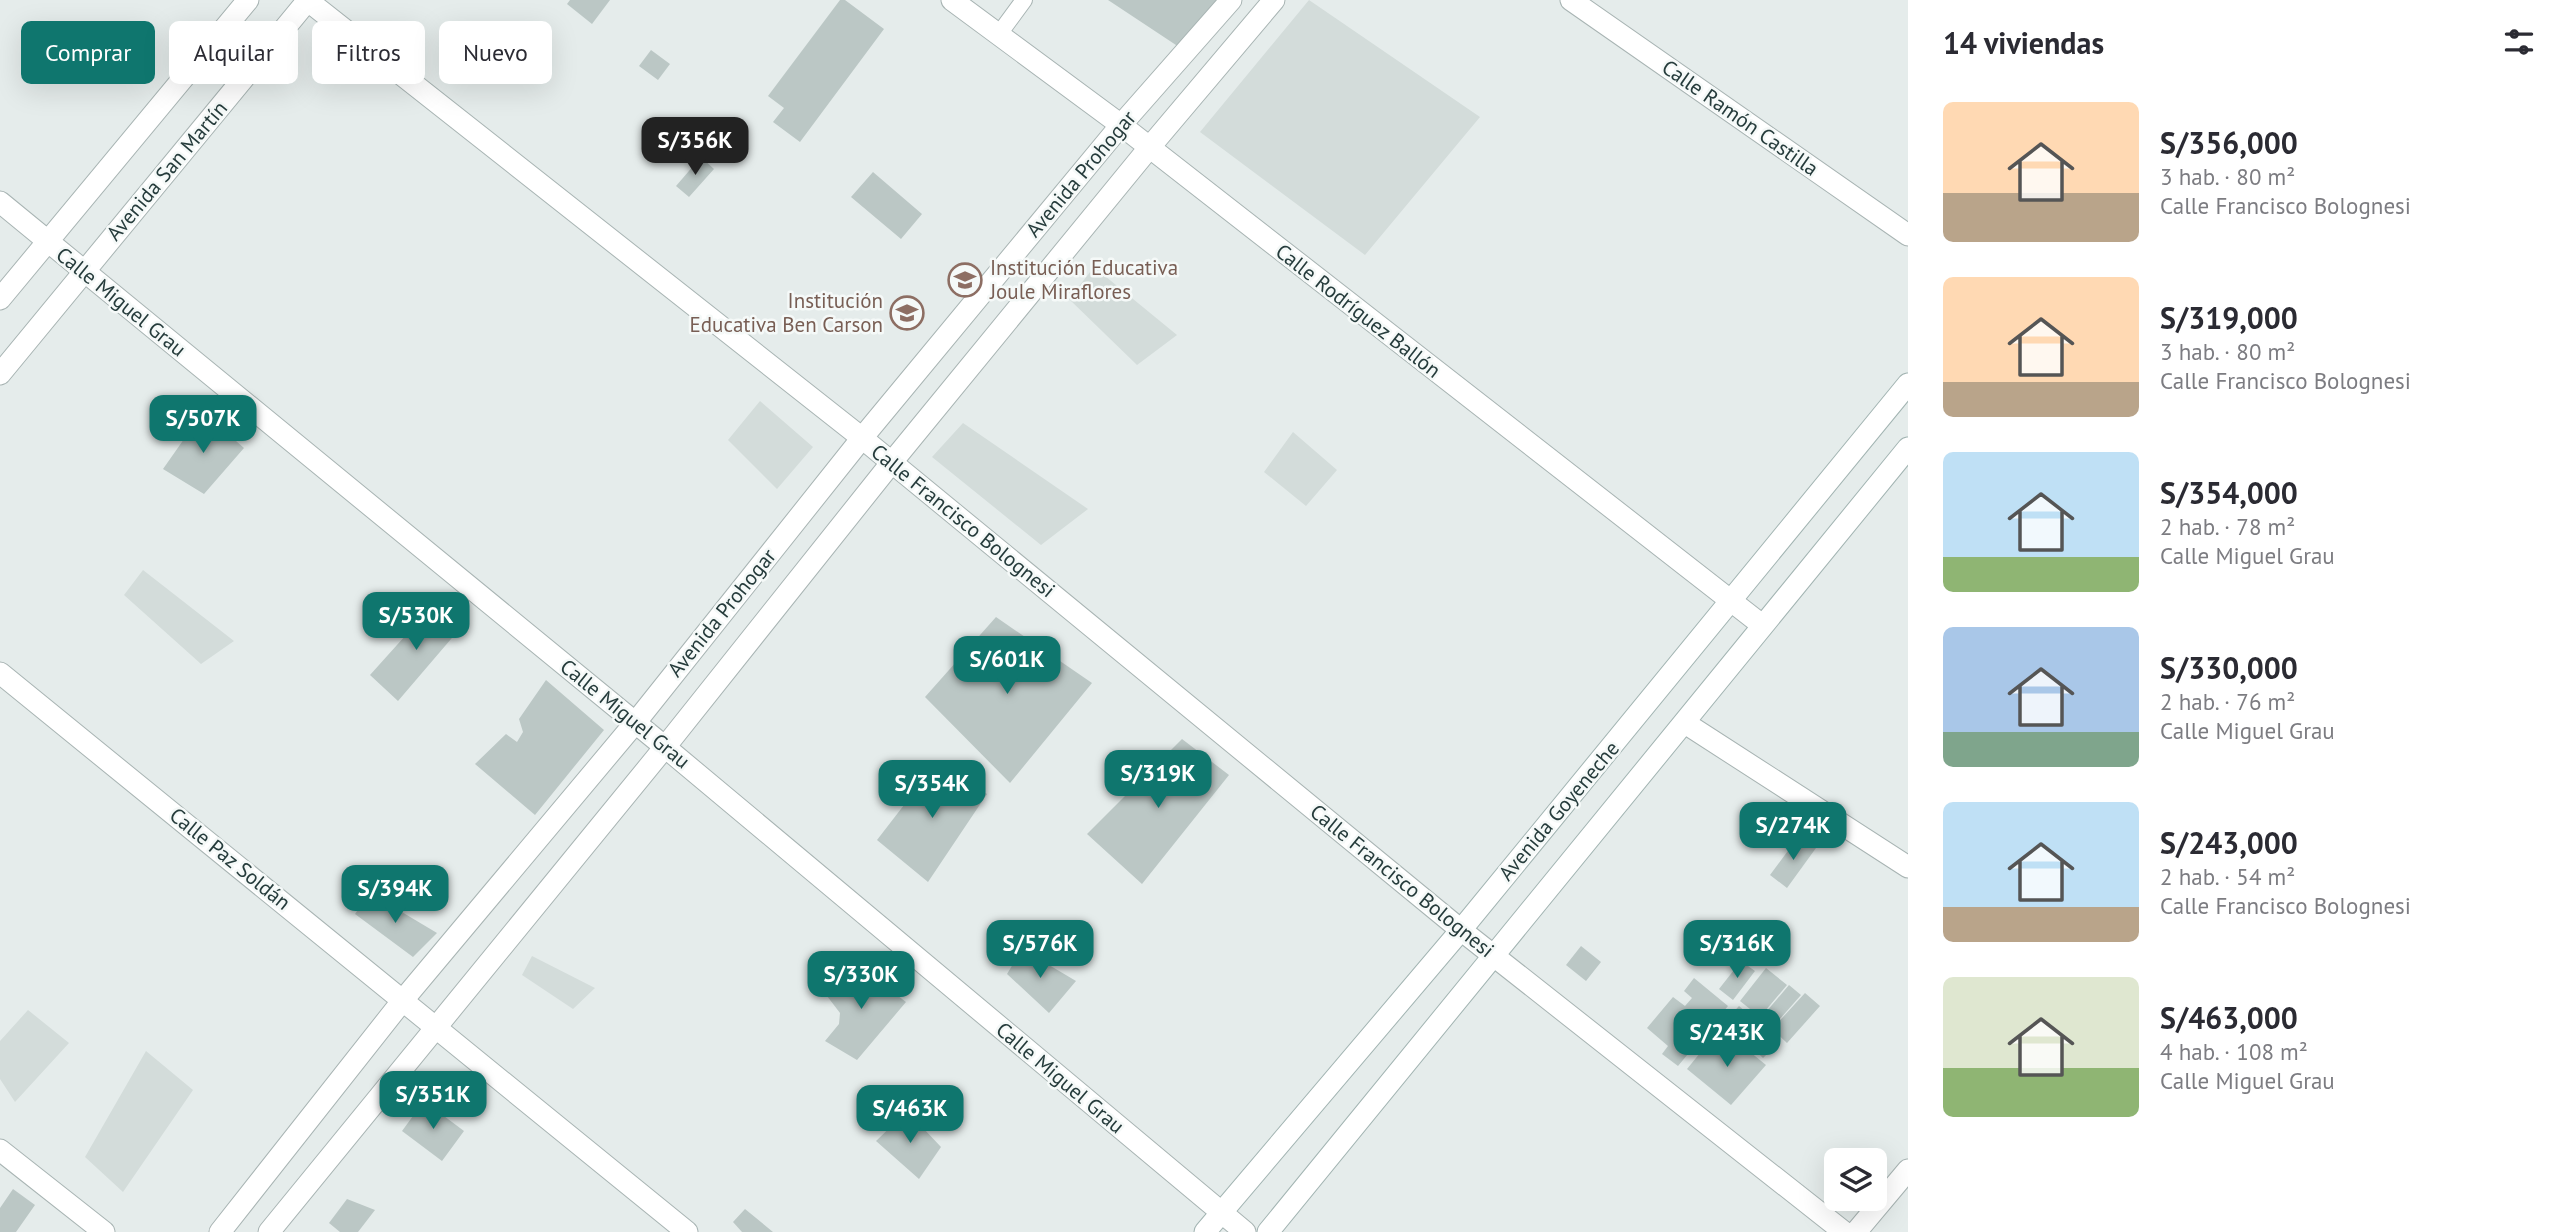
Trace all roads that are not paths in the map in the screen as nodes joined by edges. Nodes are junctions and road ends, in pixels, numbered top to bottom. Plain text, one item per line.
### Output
1 (248, 0) edge
2 (307, 0) edge
3 (953, 0) edge
4 (1024, 0) edge
5 (1231, 0) edge
6 (1274, 0) edge
7 (1571, 0) edge
8 (999, 34) junction
9 (1121, 125) junction
10 (1149, 148) junction
11 (0, 202) edge
12 (1908, 235) edge
13 (48, 242) junction
14 (84, 272) junction
15 (0, 299) edge
16 (0, 374) edge
17 (1906, 392) edge
18 (862, 438) junction
19 (1908, 448) edge
20 (892, 462) junction
21 (1732, 602) junction
22 (1762, 625) junction
23 (0, 673) edge
24 (635, 723) junction
25 (1685, 723) junction
26 (665, 747) junction
27 (1908, 867) edge
28 (1461, 930) junction
29 (1493, 955) junction
30 (403, 1000) junction
31 (435, 1026) junction
32 (0, 1150) edge
33 (1908, 1170) edge
34 (1220, 1212) junction
35 (104, 1232) edge
36 (220, 1232) edge
37 (269, 1232) edge
38 (687, 1232) edge
39 (1205, 1232) edge
40 (1245, 1232) edge
41 (1268, 1232) edge
42 (1844, 1232) edge
43 (1856, 1232) edge

1 - 13 street
2 - 14 street, Avenida San Martín
2 - 18 street, Calle Francisco Bolognesi
3 - 8 street, Calle Rodríguez Ballón
4 - 8 lane
5 - 9 street, Avenida Prohogar
6 - 10 street, Avenida Prohogar
7 - 12 street, Calle Ramón Castilla
8 - 9 street, Calle Rodríguez Ballón
9 - 10 street, Calle Rodríguez Ballón
9 - 18 street, Avenida Prohogar
10 - 20 street, Avenida Prohogar
10 - 21 street, Calle Rodríguez Ballón
11 - 13 street, Calle Miguel Grau
13 - 14 street, Calle Miguel Grau
13 - 15 street
14 - 16 street, Avenida San Martín
14 - 24 street, Calle Miguel Grau
17 - 21 street, Avenida Goyeneche
18 - 20 street, Calle Francisco Bolognesi
18 - 24 street, Avenida Prohogar
19 - 22 street, Avenida Goyeneche
20 - 26 street, Avenida Prohogar
20 - 28 street, Calle Francisco Bolognesi
21 - 22 street, Calle Rodríguez Ballón
21 - 28 street, Avenida Goyeneche
22 - 25 street, Avenida Goyeneche
23 - 30 street, Calle Paz Soldán
24 - 26 street, Calle Miguel Grau
24 - 30 street, Avenida Prohogar
25 - 27 street
25 - 29 street, Avenida Goyeneche
26 - 31 street, Avenida Prohogar
26 - 34 street, Calle Miguel Grau
28 - 29 street, Calle Francisco Bolognesi
28 - 34 street, Avenida Goyeneche
29 - 41 street, Avenida Goyeneche
29 - 42 street, Calle Francisco Bolognesi
30 - 31 street, Calle Paz Soldán
30 - 36 street, Avenida Prohogar
31 - 37 street, Avenida Prohogar
31 - 38 street, Calle Paz Soldán
32 - 35 street
33 - 43 street
34 - 39 street, Avenida Goyeneche
34 - 40 street, Calle Miguel Grau

